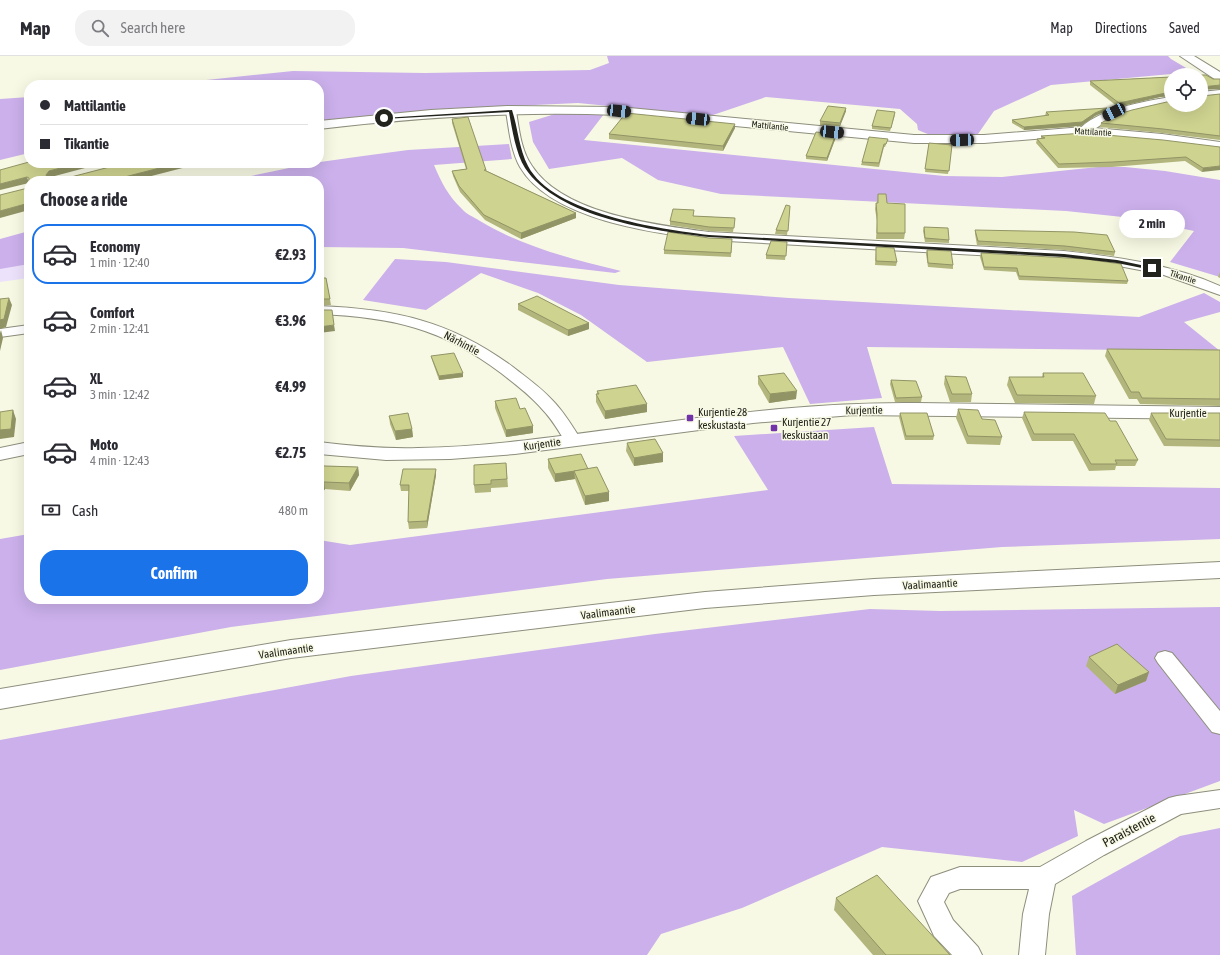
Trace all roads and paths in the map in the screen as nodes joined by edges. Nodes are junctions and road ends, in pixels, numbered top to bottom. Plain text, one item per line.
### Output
1 (1186, 56) edge
2 (1220, 77) edge
3 (1220, 93) edge
4 (1208, 94) edge
5 (1164, 101) edge
6 (510, 111) junction
7 (324, 124) edge
8 (1083, 131) junction
9 (1220, 146) edge
10 (1220, 291) edge
11 (324, 310) edge
12 (24, 330) edge
13 (0, 333) edge
14 (1220, 413) edge
15 (573, 440) junction
16 (24, 449) edge
17 (324, 449) edge
18 (0, 454) edge
19 (1220, 570) edge
20 (1165, 658) dead end
21 (0, 699) edge
22 (1220, 726) edge
23 (1220, 799) edge
24 (1044, 878) junction
25 (969, 955) edge
26 (1032, 955) edge

1 - 2 street
3 - 4 street
5 - 8 street
6 - 7 street, Mattilantie
6 - 8 street, Mattilantie
6 - 10 street, Tikantie
8 - 9 street, Mattilantie
11 - 15 street, Närhintie
12 - 13 street
14 - 15 street, Kurjentie
15 - 17 street, Kurjentie
16 - 18 street
19 - 21 street, Vaalimaantie
20 - 22 street
23 - 24 street, Paraistentie
24 - 25 street
24 - 26 street

